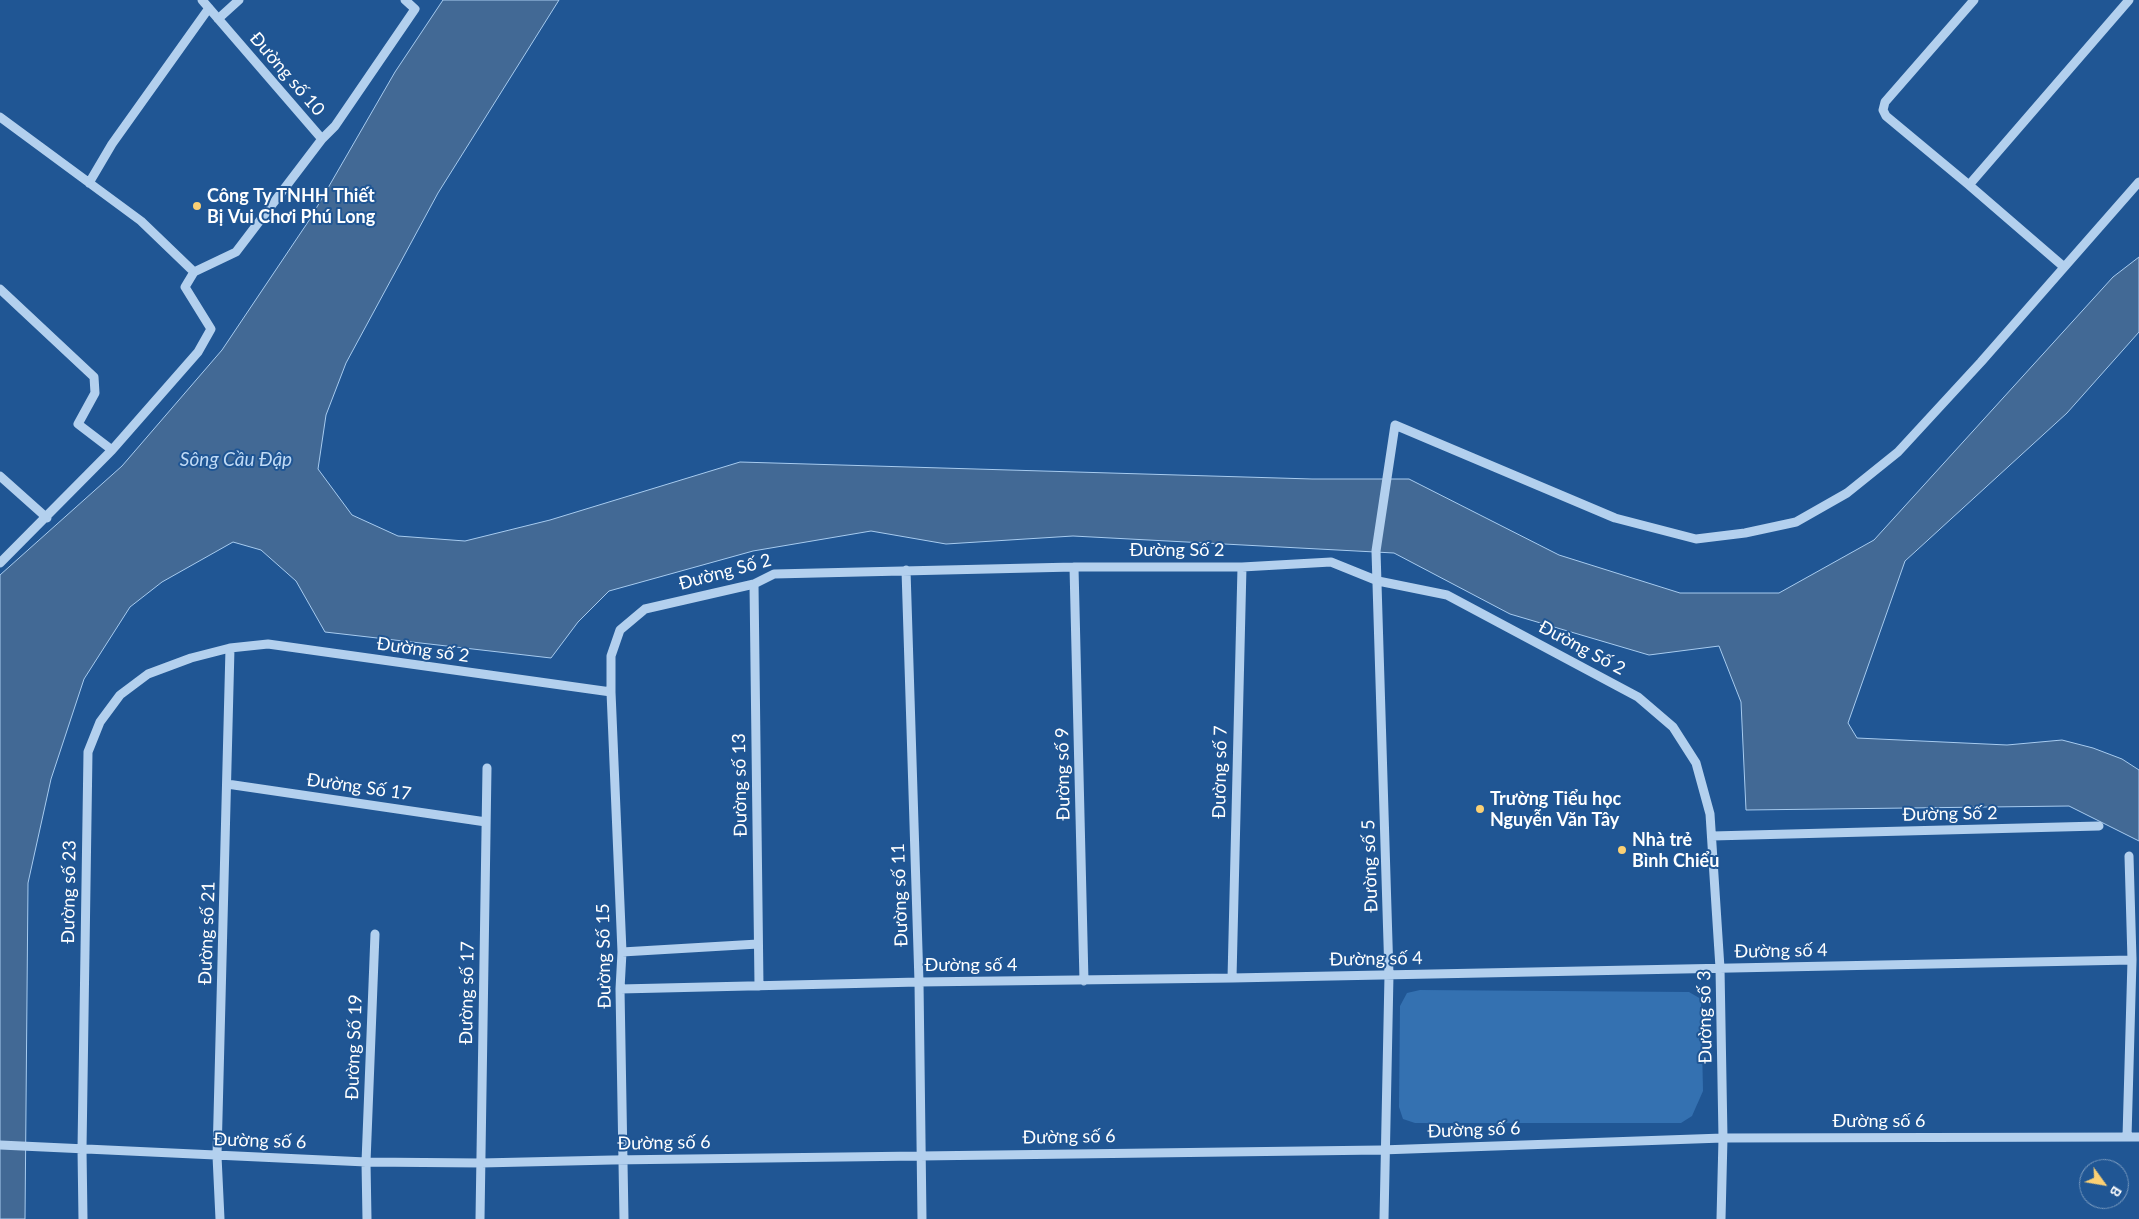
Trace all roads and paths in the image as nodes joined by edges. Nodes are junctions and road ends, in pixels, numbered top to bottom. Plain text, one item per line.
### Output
1 (202, 0) edge
2 (239, 0) edge
3 (406, 0) edge
4 (1974, 0) edge
5 (2129, 0) edge
6 (209, 8) junction
7 (218, 19) junction
8 (0, 117) edge
9 (322, 139) junction
10 (2139, 182) edge
11 (88, 183) junction
12 (1969, 185) junction
13 (2064, 268) junction
14 (194, 272) junction
15 (0, 289) edge
16 (112, 450) junction
17 (0, 476) edge
18 (47, 518) junction
19 (0, 563) edge
20 (1074, 567) junction
21 (1242, 567) junction
22 (906, 570) junction
23 (1378, 581) junction
24 (754, 584) junction
25 (230, 648) junction
26 (611, 692) junction
27 (487, 768) dead end
28 (227, 784) junction
29 (1710, 814) joint
30 (486, 822) junction
31 (2099, 826) dead end
32 (1712, 836) junction
33 (2129, 856) dead end
34 (375, 934) dead end
35 (758, 944) junction
36 (622, 952) junction
37 (2132, 960) junction
38 (1720, 968) junction
39 (1389, 975) junction
40 (1232, 978) junction
41 (1084, 980) junction
42 (919, 982) junction
43 (759, 986) junction
44 (620, 989) junction
45 (2139, 1137) edge
46 (1723, 1138) junction
47 (2127, 1138) junction
48 (0, 1145) edge
49 (82, 1149) junction
50 (1387, 1149) junction
51 (217, 1156) junction
52 (920, 1156) junction
53 (623, 1160) junction
54 (366, 1162) junction
55 (481, 1163) junction
56 (83, 1219) edge
57 (220, 1219) edge
58 (367, 1219) edge
59 (480, 1219) edge
60 (624, 1219) edge
61 (922, 1219) edge
62 (1384, 1219) edge
63 (1721, 1219) edge

1 - 6 street, Đường số 10
2 - 7 street
3 - 9 street, Đường số 10
4 - 12 street
5 - 12 street
6 - 7 street, Đường số 10
6 - 11 street
7 - 9 street, Đường số 10
8 - 11 street
9 - 14 street
10 - 13 street
11 - 14 street
12 - 13 street
13 - 23 street, Đường số 5
14 - 16 street
15 - 16 street
16 - 18 street
17 - 18 street
18 - 19 street
20 - 21 street, Đường Số 2
20 - 22 street, Đường Số 2
20 - 41 street, Đường số 9
21 - 23 street, Đường Số 2
21 - 40 street, Đường số 7
22 - 24 street, Đường Số 2
22 - 42 street, Đường số 11
23 - 29 street, Đường Số 2
23 - 39 street, Đường số 5
24 - 26 street, Đường Số 2
24 - 35 street, Đường số 13
25 - 26 street, Đường số 2
25 - 28 street, Đường số 21
25 - 49 street, Đường số 23
26 - 36 street, Đường Số 15
27 - 30 street, Đường số 17
28 - 30 street, Đường Số 17
28 - 51 street, Đường số 21
29 - 32 street, Đường số 3
30 - 55 street, Đường số 17
31 - 32 street, Đường Số 2
32 - 38 street, Đường số 3
33 - 37 street
34 - 54 street, Đường Số 19
35 - 36 street
35 - 43 street, Đường số 13
36 - 44 street, Đường Số 15
37 - 38 street, Đường số 4
37 - 47 street
38 - 39 street, Đường số 4
38 - 46 street, Đường số 3
39 - 40 street, Đường số 4
39 - 50 street, Đường số 5
40 - 41 street, Đường số 4
41 - 42 street, Đường số 4
42 - 43 street, Đường số 4
42 - 52 street, Đường số 11
43 - 44 street, Đường số 4
44 - 53 street, Đường Số 15
45 - 47 street, Đường số 6
46 - 47 street, Đường số 6
46 - 50 street, Đường số 6
46 - 63 street, Đường số 3
48 - 49 street, Đường số 6
49 - 51 street, Đường số 6
49 - 56 street, Đường số 23
50 - 52 street, Đường số 6
50 - 62 street, Đường số 5
51 - 54 street, Đường số 6
51 - 57 street, Đường số 21
52 - 53 street, Đường số 6
52 - 61 street, Đường số 11
53 - 55 street, Đường số 6
53 - 60 street, Đường Số 15
54 - 55 street, Đường số 6
54 - 58 street, Đường Số 19
55 - 59 street, Đường số 17

